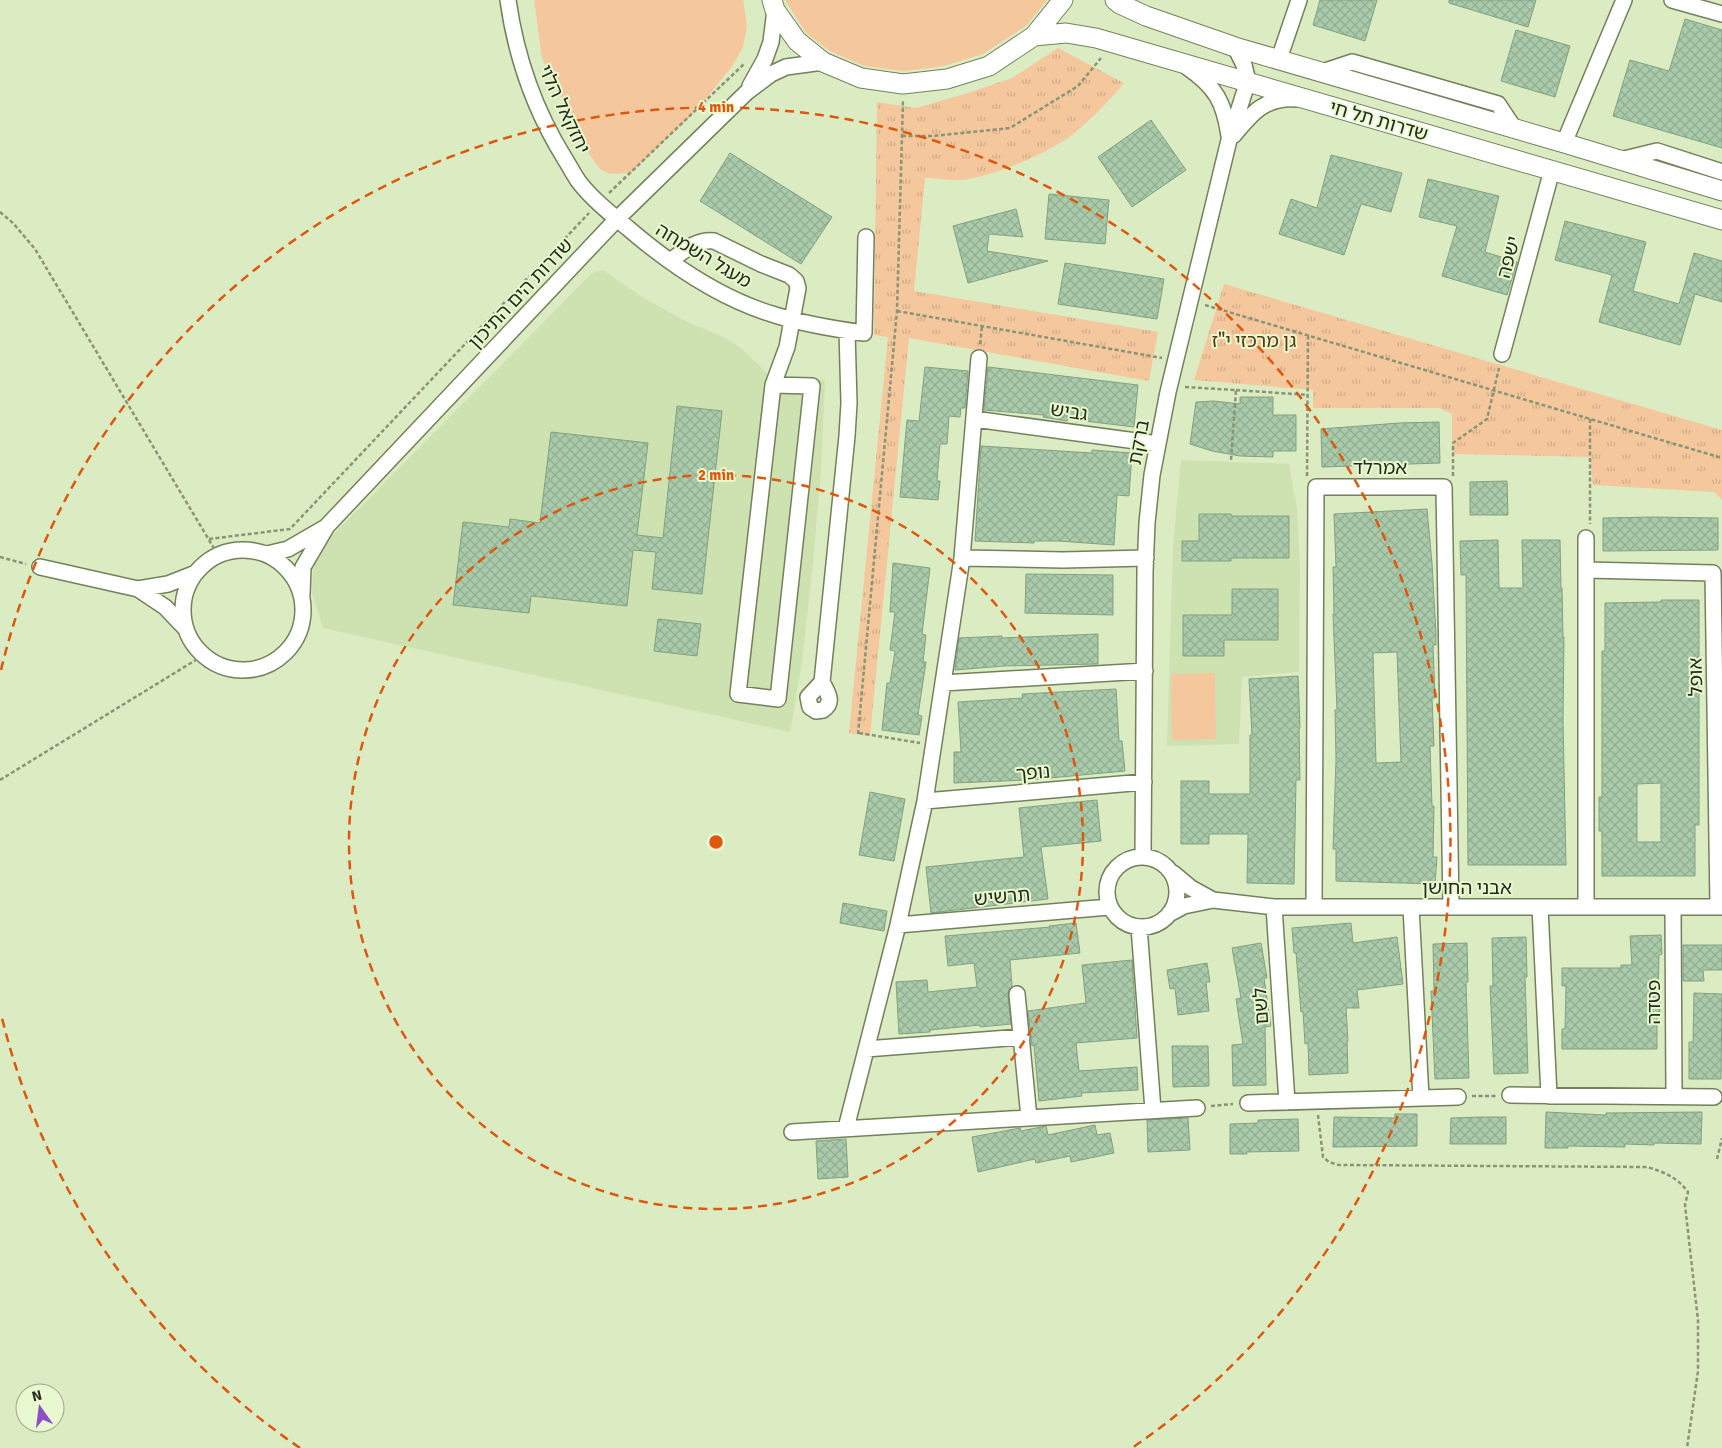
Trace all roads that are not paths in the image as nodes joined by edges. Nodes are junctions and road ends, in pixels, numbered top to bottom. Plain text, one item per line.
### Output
1 (508, 0) edge
2 (1063, 0) edge
3 (1115, 0) edge
4 (1299, 0) edge
5 (1624, 0) edge
6 (1672, 0) edge
7 (773, 5) edge
8 (1722, 14) edge
9 (1034, 36) junction
10 (1235, 47) junction
11 (1279, 59) junction
12 (1177, 60) junction
13 (823, 62) junction
14 (1248, 81) junction
15 (747, 92) junction
16 (1314, 100) junction
17 (1230, 140) junction
18 (1564, 143) junction
19 (1620, 160) junction
20 (1552, 170) junction
21 (1722, 172) edge
22 (1722, 190) edge
23 (617, 219) junction
24 (1722, 220) edge
25 (866, 237) dead end
26 (670, 261) junction
27 (793, 320) junction
28 (847, 331) junction
29 (1502, 354) road end
30 (979, 358) dead end
31 (773, 385) junction
32 (974, 419) junction
33 (1158, 444) junction
34 (327, 526) junction
35 (1586, 538) road end
36 (267, 554) junction
37 (962, 558) junction
38 (1146, 558) junction
39 (40, 567) road end
40 (1586, 570) junction
41 (196, 573) junction
42 (138, 589) junction
43 (302, 594) junction
44 (186, 629) junction
45 (1145, 670) junction
46 (822, 682) dead end
47 (943, 683) junction
48 (1144, 782) junction
49 (925, 801) junction
50 (1143, 856) junction
51 (1170, 870) junction
52 (1213, 900) junction
53 (1110, 907) junction
54 (1274, 907) junction
55 (1314, 907) junction
56 (1411, 907) junction
57 (1451, 907) junction
58 (1540, 907) junction
59 (1586, 907) junction
60 (1673, 907) junction
61 (1720, 907) edge
62 (1170, 912) junction
63 (898, 925) junction
64 (1139, 927) junction
65 (1017, 994) dead end
66 (1022, 1037) junction
67 (866, 1049) junction
68 (1510, 1095) road end
69 (1549, 1096) junction
70 (1458, 1097) road end
71 (1674, 1097) junction
72 (1714, 1097) dead end
73 (1421, 1098) junction
74 (1287, 1102) junction
75 (1248, 1103) road end
76 (1197, 1108) road end
77 (1153, 1110) junction
78 (1029, 1118) junction
79 (846, 1128) junction
80 (792, 1132) dead end

1 - 23 street, יחזקאל הלוי
2 - 9 main road
3 - 10 main road, שדרות תל חי
4 - 11 street
5 - 18 street
6 - 8 street
7 - 13 main road
7 - 15 street, שדרות הים התיכון
9 - 12 main road, שדרות תל חי
9 - 13 main road
10 - 11 main road, שדרות תל חי
10 - 14 street
11 - 18 main road, שדרות תל חי
12 - 14 main road, שדרות תל חי
12 - 17 street
13 - 15 street, שדרות הים התיכון
14 - 16 main road, שדרות תל חי
14 - 17 street, ברקת
15 - 23 street, שדרות הים התיכון
16 - 17 street
16 - 20 main road, שדרות תל חי
17 - 33 street, ברקת
18 - 19 main road, שדרות תל חי
19 - 21 street
19 - 22 main road, שדרות תל חי
20 - 24 main road, שדרות תל חי
20 - 29 street, ישפה
23 - 26 street, מעגל השמחה
23 - 34 street, שדרות הים התיכון
25 - 28 street, מעגל השמחה
26 - 27 street, מעגל השמחה
26 - 27 street
27 - 28 street, מעגל השמחה
27 - 31 street
28 - 46 street
30 - 32 street
31 - 31 street
32 - 33 street, גביש
32 - 37 street
33 - 38 street, ברקת
34 - 36 street, שדרות הים התיכון
34 - 43 street, שדרות הים התיכון
35 - 40 street
36 - 41 street
36 - 43 street
37 - 38 street
37 - 47 street
38 - 45 street, ברקת
39 - 42 street
40 - 59 street
40 - 61 street, אופל
41 - 42 street
41 - 44 street
42 - 44 street
43 - 44 street
45 - 47 street
45 - 48 street, ברקת
47 - 49 street
48 - 49 street, נופך
48 - 50 street, ברקת
49 - 63 street
50 - 51 street
50 - 53 street
51 - 52 street, אבני החושן
51 - 62 street
52 - 54 street, אבני החושן
52 - 62 street, אבני החושן
53 - 63 street, תרשיש
53 - 64 street
54 - 55 street, אבני החושן
54 - 74 street, לשם
55 - 56 street, אבני החושן
55 - 57 street, אמרלד
56 - 57 street, אבני החושן
56 - 73 street
57 - 58 street, אבני החושן
58 - 59 street, אבני החושן
58 - 69 street
59 - 60 street, אבני החושן
60 - 61 street, אבני החושן
60 - 71 street, פטדה
62 - 64 street
63 - 67 street
64 - 77 street
65 - 66 street
66 - 67 street
66 - 78 street
67 - 79 street
68 - 69 street
69 - 71 street
70 - 73 street
71 - 72 street
73 - 74 street
74 - 75 street
76 - 77 street
77 - 78 street
78 - 79 street
79 - 80 street

